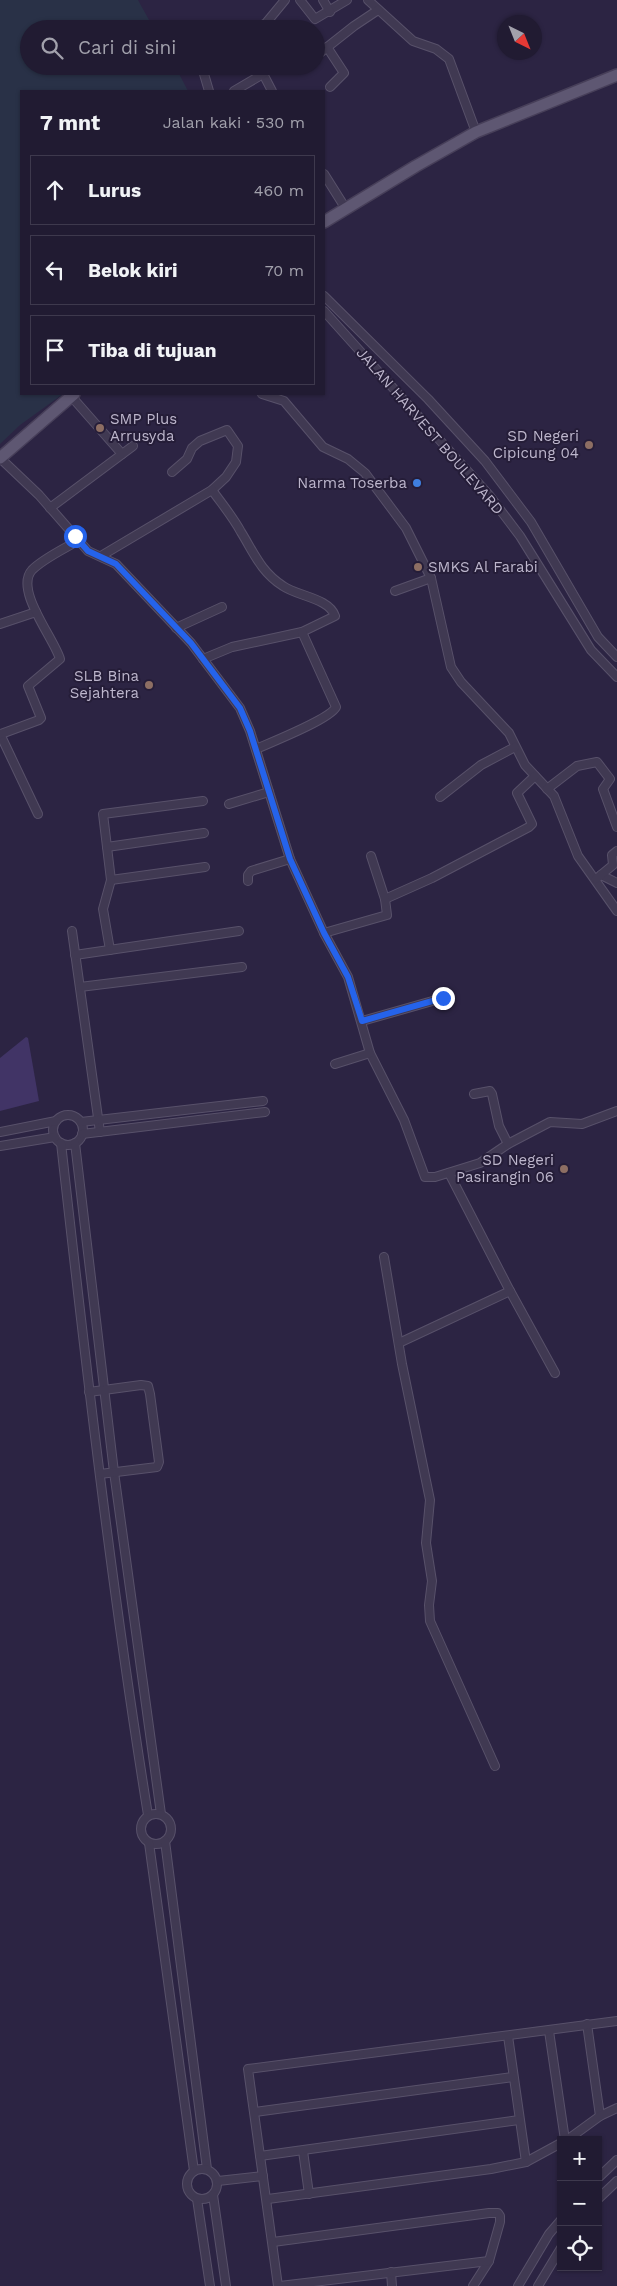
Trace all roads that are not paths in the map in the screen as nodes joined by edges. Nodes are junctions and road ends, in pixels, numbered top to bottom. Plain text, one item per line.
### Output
1 (285, 0) edge
2 (300, 0) edge
3 (323, 0) edge
4 (347, 0) edge
5 (368, 0) edge
6 (378, 10) junction
7 (330, 12) junction
8 (268, 20) edge
9 (327, 47) joint
10 (204, 75) edge
11 (260, 75) edge
12 (263, 75) edge
13 (617, 75) edge
14 (330, 87) dead end
15 (209, 90) edge
16 (236, 90) edge
17 (271, 90) edge
18 (476, 132) junction
19 (325, 176) edge
20 (346, 209) junction
21 (325, 221) edge
22 (325, 297) edge
23 (325, 312) edge
24 (422, 394) junction
25 (73, 395) edge
26 (265, 395) edge
27 (410, 406) junction
28 (133, 446) dead end
29 (122, 454) junction
30 (0, 458) edge
31 (172, 472) dead end
32 (212, 490) junction
33 (50, 508) junction
34 (78, 540) junction
35 (102, 556) junction
36 (431, 578) junction
37 (396, 591) dead end
38 (222, 607) dead end
39 (36, 612) junction
40 (0, 624) edge
41 (176, 628) junction
42 (302, 632) junction
43 (617, 657) edge
44 (203, 659) junction
45 (617, 677) edge
46 (1, 734) edge
47 (515, 747) junction
48 (256, 750) junction
49 (4, 752) edge
50 (535, 776) junction
51 (547, 789) junction
52 (269, 792) junction
53 (440, 797) dead end
54 (204, 801) dead end
55 (229, 804) dead end
56 (38, 814) dead end
57 (617, 827) edge
58 (204, 833) dead end
59 (107, 847) junction
60 (617, 850) edge
61 (371, 856) dead end
62 (290, 859) junction
63 (205, 867) dead end
64 (598, 877) junction
65 (112, 880) junction
66 (248, 882) dead end
67 (617, 883) edge
68 (385, 899) junction
69 (617, 911) edge
70 (72, 932) dead end
71 (239, 932) dead end
72 (324, 933) junction
73 (110, 950) junction
74 (75, 955) junction
75 (242, 967) dead end
76 (80, 987) junction
77 (443, 998) dead end
78 (362, 1021) junction
79 (370, 1053) junction
80 (335, 1064) dead end
81 (474, 1094) dead end
82 (263, 1101) dead end
83 (617, 1111) edge
84 (266, 1112) dead end
85 (98, 1121) junction
86 (56, 1122) junction
87 (81, 1122) junction
88 (0, 1132) edge
89 (100, 1132) junction
90 (82, 1134) junction
91 (58, 1140) junction
92 (75, 1142) junction
93 (508, 1144) junction
94 (0, 1146) edge
95 (450, 1173) junction
96 (384, 1257) dead end
97 (510, 1291) junction
98 (399, 1343) junction
99 (555, 1374) dead end
100 (104, 1390) junction
101 (89, 1392) junction
102 (114, 1472) junction
103 (100, 1474) junction
104 (495, 1766) dead end
105 (161, 1814) junction
106 (148, 1815) junction
107 (165, 1841) junction
108 (149, 1843) junction
109 (617, 2020) edge
110 (587, 2024) junction
111 (549, 2031) junction
112 (508, 2036) junction
113 (513, 2077) junction
114 (617, 2108) edge
115 (255, 2112) junction
116 (600, 2116) junction
117 (518, 2120) junction
118 (565, 2136) edge
119 (572, 2136) edge
120 (557, 2145) edge
121 (303, 2151) junction
122 (260, 2156) junction
123 (617, 2160) edge
124 (526, 2162) junction
125 (207, 2169) junction
126 (194, 2171) junction
127 (602, 2174) edge
128 (263, 2176) junction
129 (218, 2181) junction
130 (617, 2181) edge
131 (309, 2194) junction
132 (213, 2195) junction
133 (602, 2195) edge
134 (197, 2199) junction
135 (268, 2199) junction
136 (557, 2225) edge
137 (273, 2242) junction
138 (557, 2255) edge
139 (489, 2261) junction
140 (391, 2272) junction
141 (210, 2286) edge
142 (226, 2286) edge
143 (279, 2286) edge
144 (392, 2286) edge
145 (473, 2286) edge
146 (518, 2286) edge
147 (538, 2286) edge

1 - 8 street
2 - 7 street
3 - 7 street
4 - 7 street
5 - 6 street
6 - 9 street
6 - 18 street
9 - 14 street
10 - 15 street
11 - 16 street
12 - 17 street
13 - 18 main road
18 - 20 main road
19 - 20 street
20 - 21 main road
22 - 24 street, JALAN HARVEST BOULEVARD
23 - 27 street, JALAN HARVEST BOULEVARD
24 - 27 street
24 - 43 street, JALAN HARVEST BOULEVARD
25 - 29 street
25 - 30 main road
26 - 36 street
27 - 45 street, JALAN HARVEST BOULEVARD
28 - 29 street
29 - 33 street
30 - 33 street
31 - 32 street
32 - 35 street
32 - 42 street
33 - 34 street
34 - 35 street
34 - 39 street
35 - 41 street
36 - 37 street
36 - 47 street
38 - 41 street
39 - 40 street
39 - 46 street
41 - 44 street
42 - 44 street
42 - 48 street
44 - 48 street
46 - 49 street
47 - 50 street
47 - 53 street
48 - 52 street
49 - 56 street
50 - 51 street
50 - 68 street
51 - 57 street
51 - 64 street
52 - 55 street
52 - 62 street
54 - 59 street
58 - 59 street
59 - 65 street
60 - 64 street
61 - 68 street
62 - 66 street
62 - 72 street
63 - 65 street
64 - 67 street
64 - 69 street
65 - 73 street
68 - 72 street
70 - 74 street
71 - 73 street
72 - 78 street
73 - 74 street
74 - 76 street
75 - 76 street
76 - 85 street
77 - 78 street
78 - 79 street
79 - 80 street
79 - 95 street
81 - 93 street
82 - 85 street
83 - 93 street
84 - 89 street
85 - 87 street
85 - 89 street
86 - 87 street
86 - 88 street
86 - 91 street
87 - 90 street
89 - 90 street
90 - 92 street
91 - 92 street
91 - 94 street
91 - 101 street
92 - 100 street
93 - 95 street
95 - 97 street
96 - 98 street
97 - 98 street
97 - 99 street
98 - 104 street
100 - 101 street
100 - 102 street
100 - 102 street
101 - 103 street
102 - 103 street
102 - 105 street
103 - 106 street
105 - 106 street
105 - 107 street
106 - 108 street
107 - 108 street
107 - 125 street
108 - 126 street
109 - 110 street
110 - 111 street
110 - 116 street
111 - 112 street
111 - 118 street
112 - 113 street
112 - 115 street
113 - 115 street
113 - 117 street
114 - 116 street
115 - 122 street
116 - 119 street
117 - 121 street
117 - 124 street
120 - 124 street
121 - 122 street
121 - 131 street
122 - 128 street
123 - 127 street
124 - 131 street
125 - 126 street
125 - 129 street
126 - 134 street
128 - 129 street
128 - 135 street
129 - 132 street
130 - 133 street
131 - 135 street
132 - 134 street
132 - 142 street
134 - 141 street
135 - 137 street
136 - 146 street
137 - 139 street
137 - 143 street
138 - 147 street
139 - 140 street
139 - 145 street
140 - 143 street
140 - 144 street

